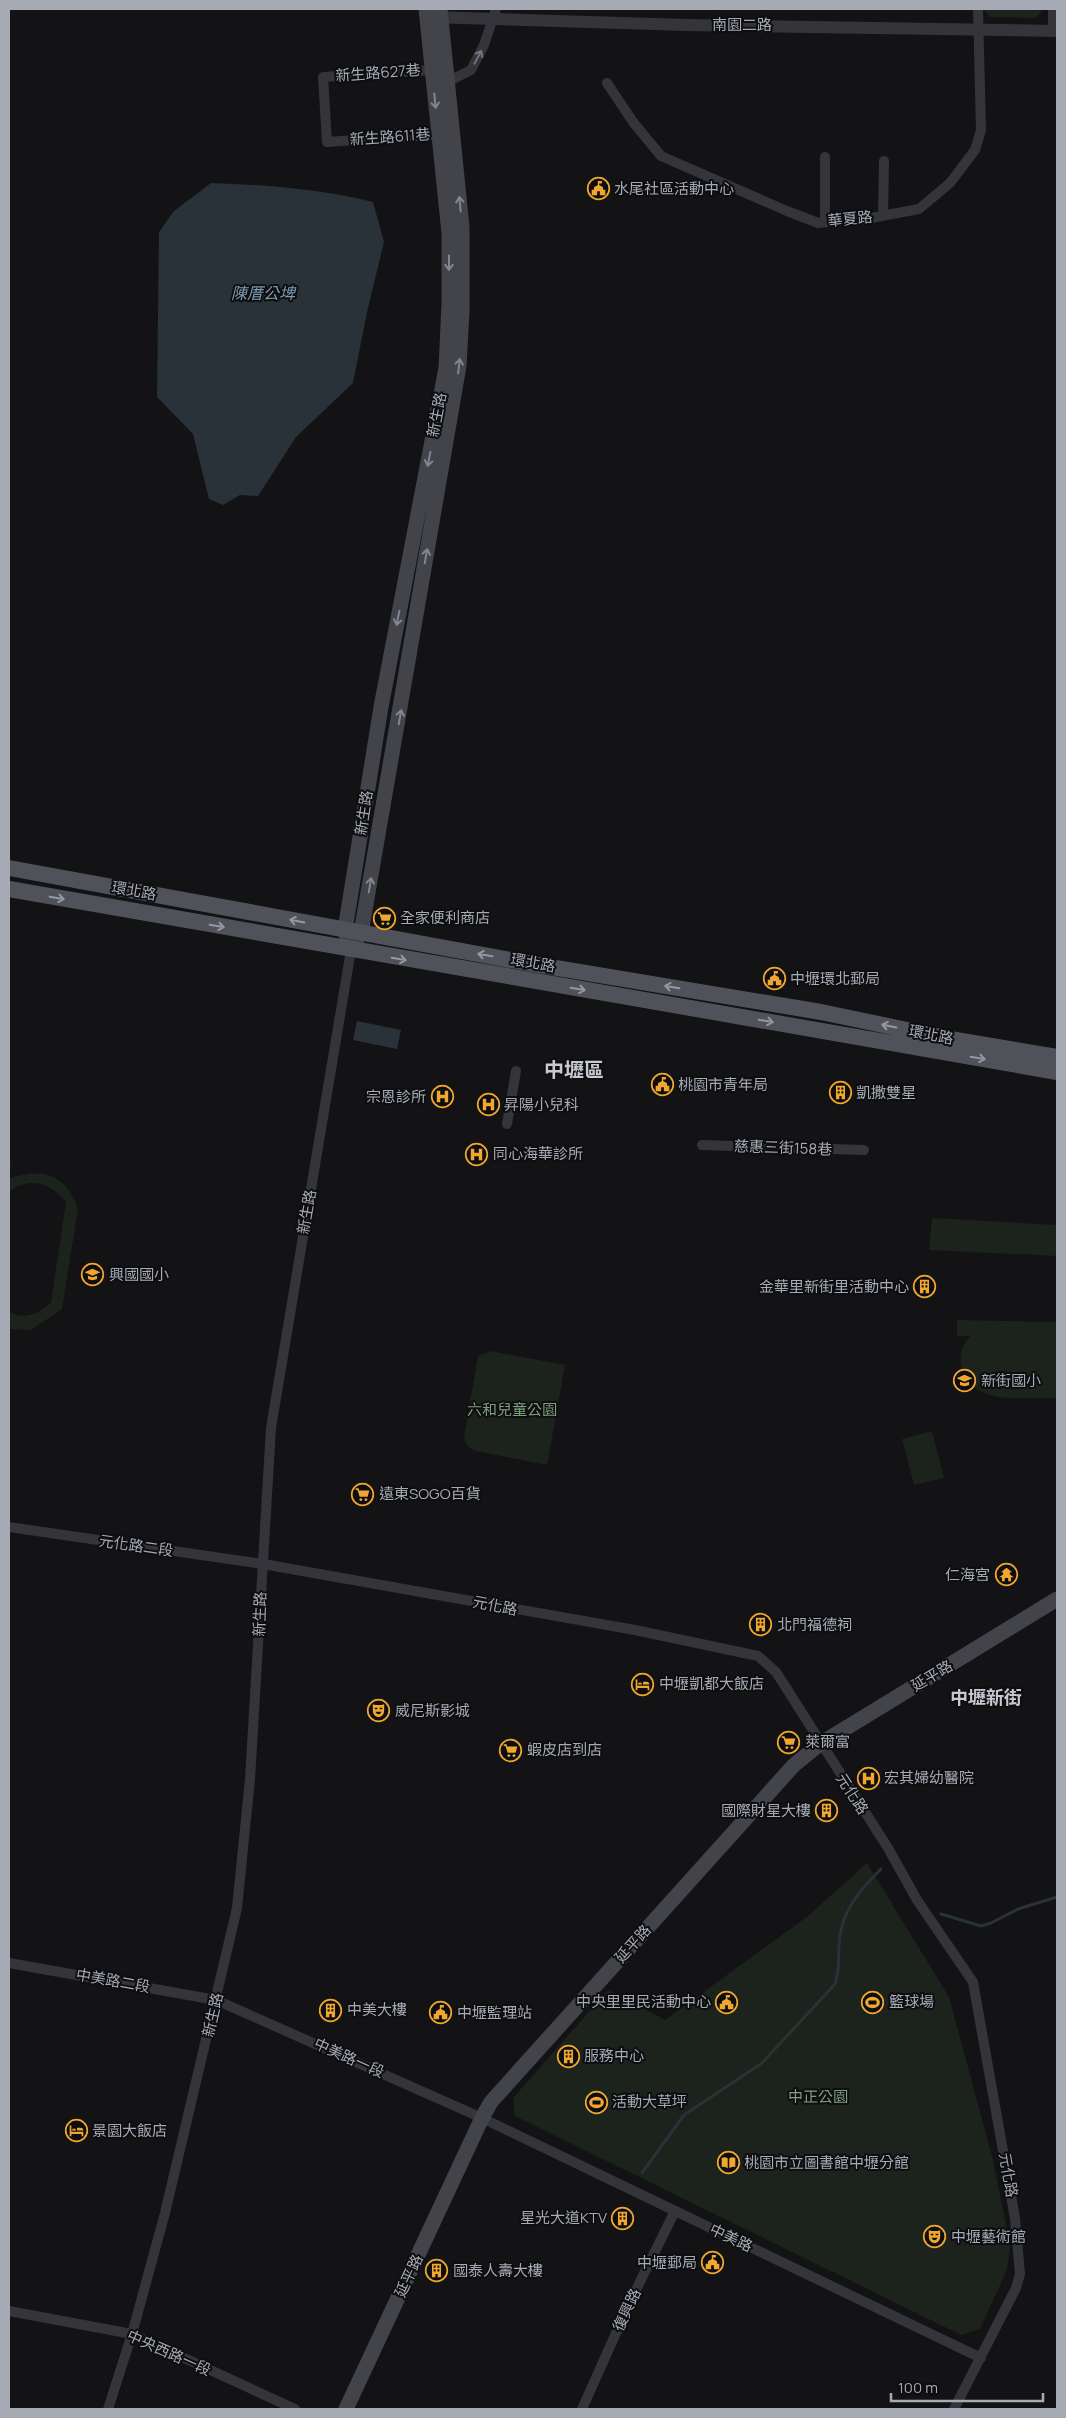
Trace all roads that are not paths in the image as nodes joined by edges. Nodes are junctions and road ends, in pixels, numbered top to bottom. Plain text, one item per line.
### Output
1 (978, 9) edge
2 (1053, 9) edge
3 (433, 13) edge
4 (495, 14) edge
5 (977, 30) junction
6 (1055, 31) edge
7 (432, 70) junction
8 (447, 82) junction
9 (607, 83) dead end
10 (446, 134) junction
11 (327, 142) joint
12 (825, 158) dead end
13 (884, 160) dead end
14 (883, 216) junction
15 (826, 222) junction
16 (9, 868) edge
17 (9, 889) edge
18 (353, 931) junction
19 (351, 950) junction
20 (533, 964) junction
21 (530, 981) junction
22 (720, 996) junction
23 (718, 1013) junction
24 (1057, 1057) edge
25 (516, 1071) dead end
26 (1057, 1072) edge
27 (507, 1124) dead end
28 (702, 1145) dead end
29 (864, 1150) dead end
30 (9, 1527) edge
31 (263, 1564) junction
32 (1057, 1599) edge
33 (820, 1744) junction
34 (9, 1963) edge
35 (216, 2000) junction
36 (482, 2118) junction
37 (675, 2211) junction
38 (9, 2311) edge
39 (132, 2334) junction
40 (980, 2358) junction
41 (108, 2409) edge
42 (295, 2409) edge
43 (346, 2409) edge
44 (582, 2409) edge
45 (954, 2409) edge

1 - 5 street, 華夏路
2 - 6 street
3 - 4 street, 南園二路
3 - 7 main road, 新生路
3 - 8 main road
4 - 5 street, 南園二路
8 -> 4 street
5 - 6 street, 南園二路
5 - 14 street, 華夏路
7 -> 10 main road, 新生路
7 - 11 street, 新生路627巷
8 - 10 main road
9 - 15 street, 華夏路
10 - 11 street, 新生路611巷
10 - 18 main road, 新生路
12 - 15 street
13 - 14 street
14 - 15 street, 華夏路
18 -> 16 main road, 環北路
17 -> 19 main road, 環北路
18 - 19 main road, 新生路
20 -> 18 main road, 環北路
19 -> 21 main road, 環北路
19 - 31 street, 新生路
20 - 21 street
22 -> 20 main road, 環北路
21 -> 23 main road, 環北路
22 - 23 street
24 -> 22 main road, 環北路
23 -> 26 main road, 環北路
25 - 27 street
28 - 29 street, 慈惠三街158巷
30 - 31 street, 元化路二段
31 - 33 street, 元化路
31 - 35 street, 新生路
32 - 33 main road, 延平路
33 - 36 main road, 延平路
33 - 40 street, 元化路
34 - 35 street, 中美路二段
35 - 36 street, 中美路一段
35 - 39 street, 新生路
36 - 37 street, 中美路
36 - 43 main road, 延平路
37 - 40 street, 中美路
37 - 44 street, 復興路
38 - 39 street, 中央西路一段
39 - 41 street, 新生路
39 - 42 street, 中央西路一段
40 - 45 street, 元化路

